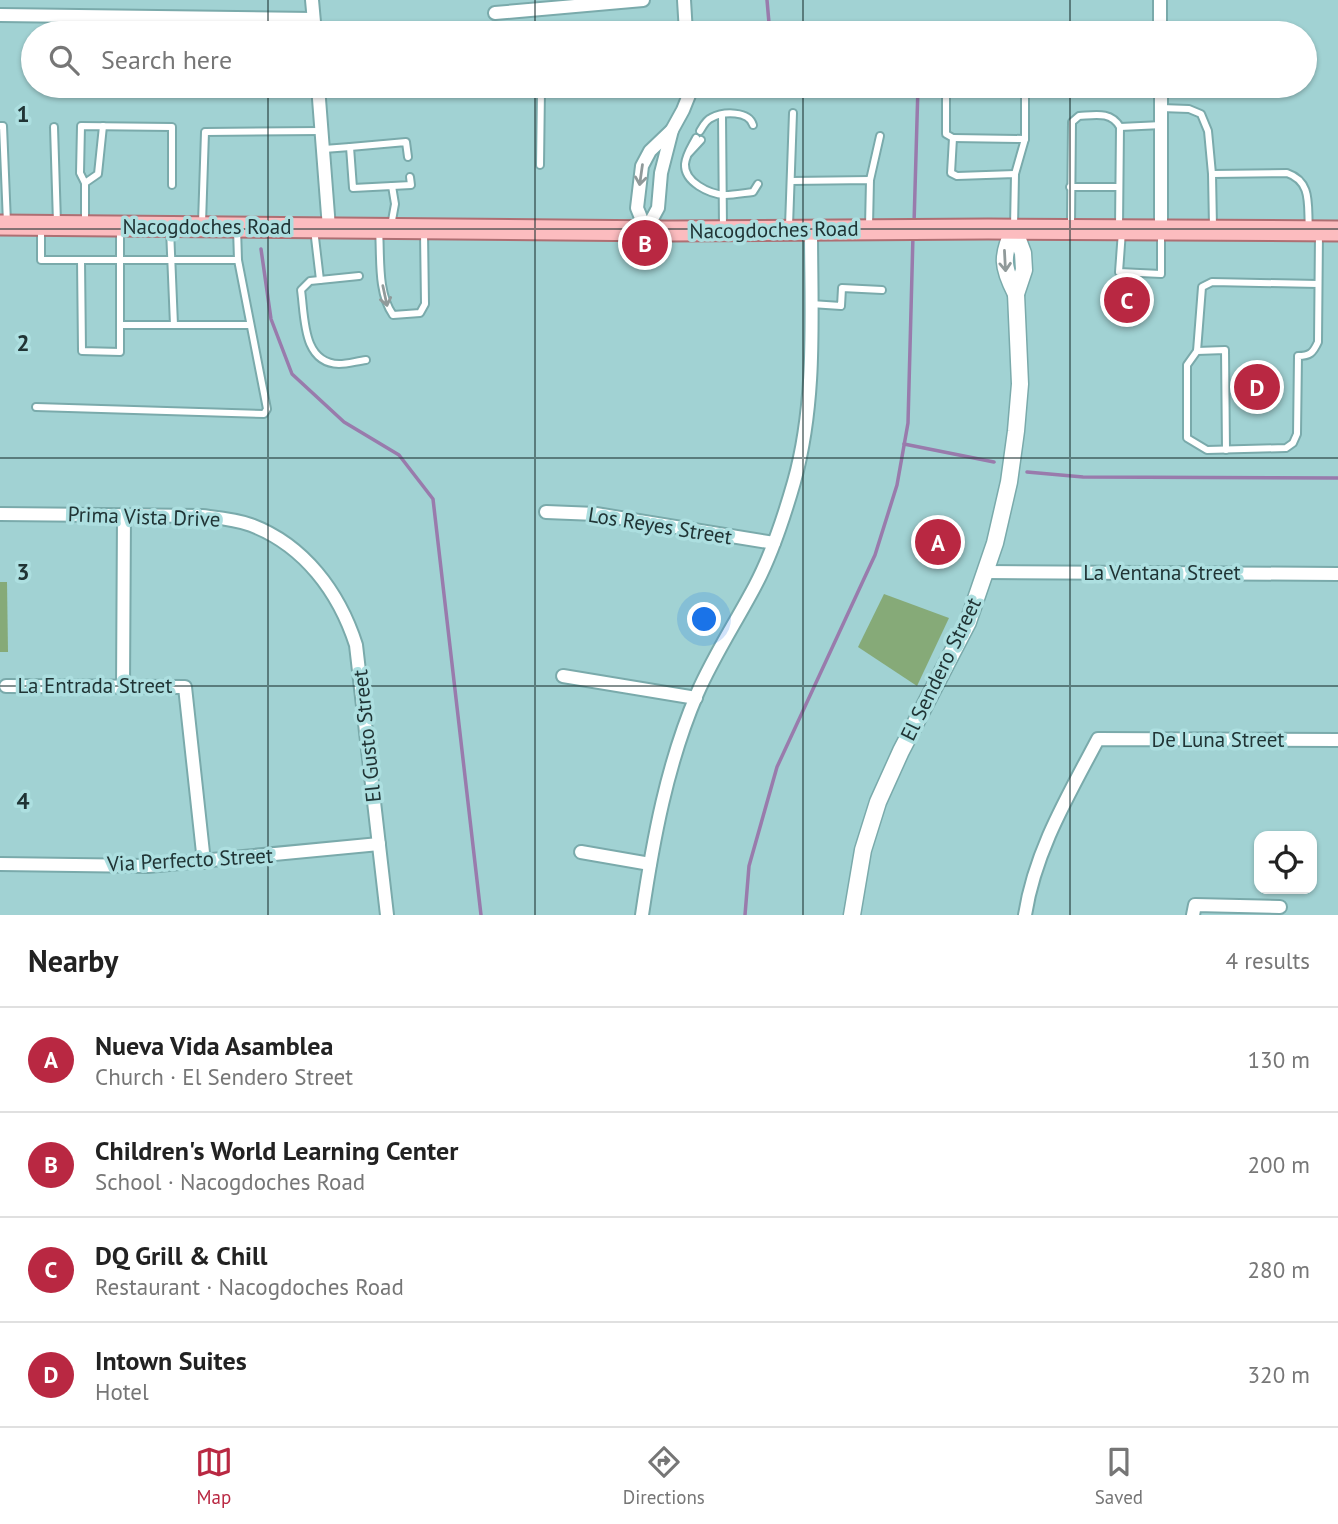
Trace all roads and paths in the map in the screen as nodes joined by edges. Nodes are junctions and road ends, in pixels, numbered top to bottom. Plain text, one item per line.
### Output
1 (312, 0) edge
2 (643, 0) edge
3 (684, 0) edge
4 (1160, 0) edge
5 (495, 13) dead end
6 (0, 15) edge
7 (313, 19) joint
8 (685, 21) edge
9 (1160, 21) edge
10 (319, 98) edge
11 (541, 98) edge
12 (686, 98) edge
13 (946, 98) edge
14 (1025, 98) edge
15 (1161, 98) edge
16 (1161, 108) junction
17 (793, 113) dead end
18 (722, 115) junction
19 (753, 125) dead end
20 (1161, 125) junction
21 (0, 126) edge
22 (103, 126) junction
23 (54, 127) dead end
24 (1119, 127) junction
25 (672, 130) junction
26 (321, 131) junction
27 (880, 136) dead end
28 (953, 138) junction
29 (1026, 139) junction
30 (350, 147) junction
31 (323, 149) junction
32 (408, 157) dead end
33 (540, 165) dead end
34 (1015, 174) junction
35 (1212, 174) junction
36 (410, 177) dead end
37 (870, 180) junction
38 (791, 181) junction
39 (85, 183) junction
40 (3, 184) edge
41 (758, 184) dead end
42 (172, 185) dead end
43 (393, 186) junction
44 (1070, 187) junction
45 (1119, 187) junction
46 (723, 195) junction
47 (4, 225) edge
48 (49, 225) junction
49 (85, 225) junction
50 (120, 226) junction
51 (170, 226) junction
52 (202, 227) junction
53 (237, 227) junction
54 (321, 227) junction
55 (385, 228) junction
56 (424, 228) junction
57 (789, 229) junction
58 (811, 229) junction
59 (875, 229) junction
60 (1014, 229) junction
61 (1071, 229) junction
62 (1121, 229) junction
63 (646, 230) junction
64 (723, 230) junction
65 (1161, 230) junction
66 (1213, 231) junction
67 (1322, 231) edge
68 (81, 260) junction
69 (120, 260) junction
70 (172, 260) junction
71 (239, 260) junction
72 (359, 276) dead end
73 (320, 280) junction
74 (1318, 284) junction
75 (882, 290) dead end
76 (811, 304) junction
77 (120, 325) junction
78 (250, 325) junction
79 (173, 326) junction
80 (1197, 351) junction
81 (366, 360) dead end
82 (36, 407) dead end
83 (1226, 450) junction
84 (546, 512) dead end
85 (0, 514) edge
86 (124, 514) junction
87 (774, 543) junction
88 (314, 569) joint
89 (985, 572) junction
90 (1338, 575) edge
91 (563, 676) dead end
92 (6, 686) dead end
93 (123, 687) junction
94 (695, 698) junction
95 (1338, 740) edge
96 (379, 844) junction
97 (581, 852) dead end
98 (204, 862) junction
99 (0, 864) edge
100 (650, 864) junction
101 (1280, 907) dead end
102 (387, 915) edge
103 (642, 915) edge
104 (852, 915) edge
105 (1024, 915) edge
106 (1193, 915) edge

1 - 7 street
2 - 5 street
3 - 8 street
4 - 9 street
6 - 7 street
10 - 26 street
11 - 33 lane
12 - 25 street
13 - 28 lane
14 - 29 lane
15 - 16 street
16 - 20 street
16 - 35 lane
17 - 38 lane
18 - 19 lane
18 - 46 lane
18 - 46 lane
20 - 24 lane
20 - 65 street
21 - 40 lane
22 - 39 lane
22 - 39 lane
22 - 42 lane
23 - 48 lane
24 - 44 lane
24 - 45 lane
25 - 63 street
25 -> 63 street
26 - 31 street
26 - 52 lane
27 - 37 lane
28 - 29 lane
28 - 34 lane
29 - 34 lane
30 - 31 lane
30 - 32 lane
30 - 43 lane
31 - 54 street
34 - 60 lane
35 - 66 lane
35 - 67 lane
36 - 43 lane
37 - 38 lane
37 - 59 lane
38 - 57 lane
39 - 49 lane
40 - 47 lane
41 - 46 lane
43 - 55 lane
44 - 45 lane
44 - 61 lane
45 - 62 lane
46 - 64 lane
47 - 48 main road, Nacogdoches Road
48 - 49 main road, Nacogdoches Road
48 - 68 lane
49 - 50 main road, Nacogdoches Road
50 - 51 main road, Nacogdoches Road
50 - 69 lane
51 - 52 main road, Nacogdoches Road
51 - 70 lane
52 - 53 main road, Nacogdoches Road
53 - 54 main road, Nacogdoches Road
53 - 71 lane
54 - 55 main road, Nacogdoches Road
54 - 73 lane
55 - 56 main road, Nacogdoches Road
55 -> 56 lane
56 - 63 main road, Nacogdoches Road
57 - 58 main road, Nacogdoches Road
57 - 64 main road, Nacogdoches Road
58 - 59 main road, Nacogdoches Road
58 - 76 street
59 - 60 main road, Nacogdoches Road
60 - 61 main road, Nacogdoches Road
60 - 89 street, El Sendero Street
61 - 62 main road, Nacogdoches Road
62 - 65 main road, Nacogdoches Road
62 - 65 lane
63 - 64 main road, Nacogdoches Road
65 - 66 main road, Nacogdoches Road
66 - 67 main road, Nacogdoches Road
67 - 74 lane
68 - 69 lane
68 - 77 lane
69 - 70 lane
69 - 77 lane
70 - 71 lane
70 - 79 lane
71 - 78 lane
72 - 73 lane
73 - 81 lane
74 - 80 lane
74 - 83 lane
75 - 76 lane
76 - 87 street
77 - 79 lane
78 - 79 lane
78 - 82 lane
80 - 83 lane
80 - 83 lane
84 - 87 street, Los Reyes Street
85 - 86 street, Prima Vista Drive
86 - 88 street, Prima Vista Drive
86 - 93 street
87 - 94 street
88 - 96 street, El Gusto Street
89 - 90 street, La Ventana Street
89 - 104 street, El Sendero Street
91 - 94 street
92 - 93 street, La Entrada Street
93 - 98 street, La Entrada Street
94 - 100 street
95 - 105 street, De Luna Street
96 - 98 street, Via Perfecto Street
96 - 102 street, El Gusto Street
97 - 100 street
98 - 99 street, Via Perfecto Street
100 - 103 street
101 - 106 street

